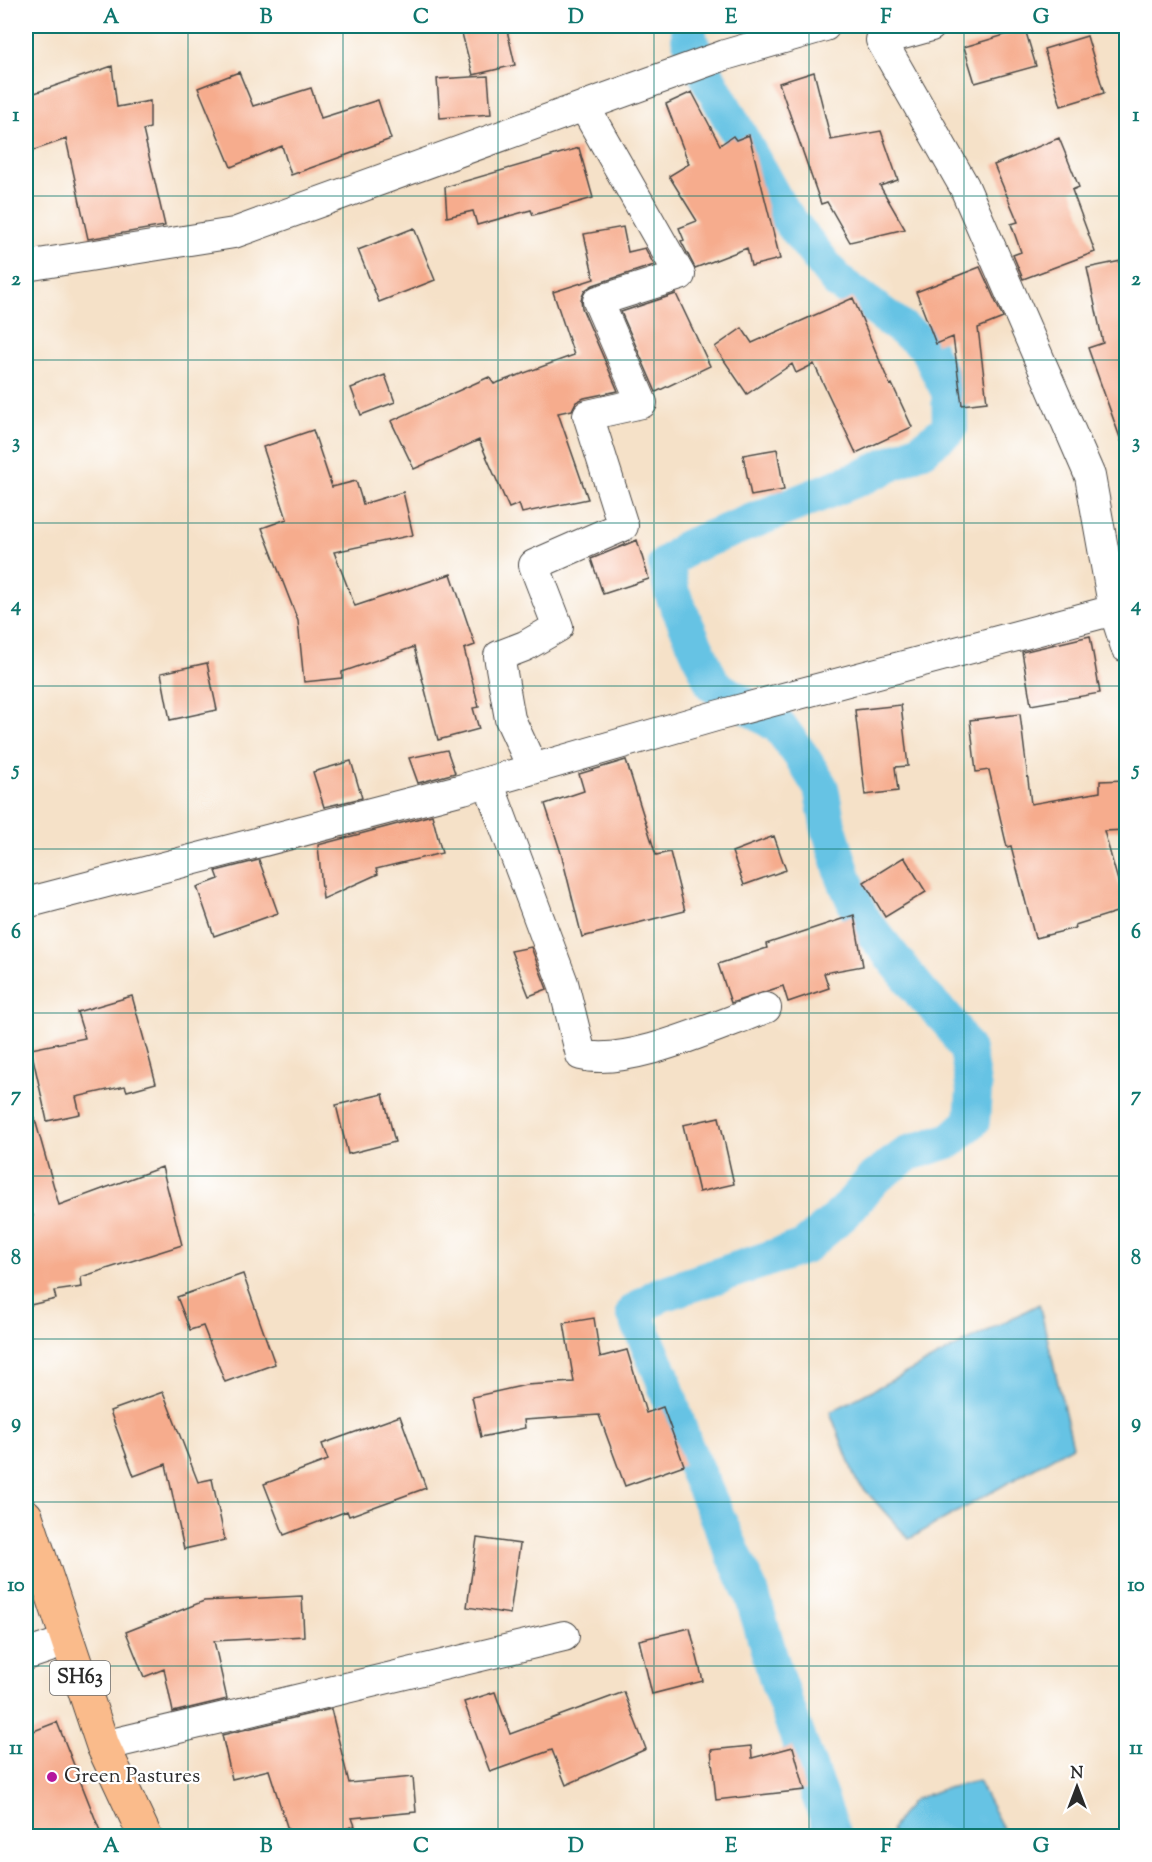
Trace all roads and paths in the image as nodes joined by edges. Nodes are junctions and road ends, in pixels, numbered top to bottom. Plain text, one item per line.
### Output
1 (825, 26) edge
2 (931, 26) edge
3 (879, 33) edge
4 (584, 106) junction
5 (26, 266) edge
6 (1114, 610) junction
7 (1126, 647) edge
8 (533, 769) junction
9 (488, 782) junction
10 (26, 903) edge
11 (766, 1008) dead end
12 (26, 1516) edge
13 (564, 1636) dead end
14 (67, 1641) junction
15 (26, 1655) edge
16 (103, 1746) junction
17 (145, 1836) edge

1 - 4 street
2 - 3 street
3 - 6 street
4 - 5 street
4 - 8 street
6 - 7 street
6 - 8 street
8 - 9 street
9 - 10 street
9 - 11 street
12 - 14 main road, SH63
13 - 16 street
14 - 15 street
14 - 16 main road, SH63
16 - 17 main road, SH63

